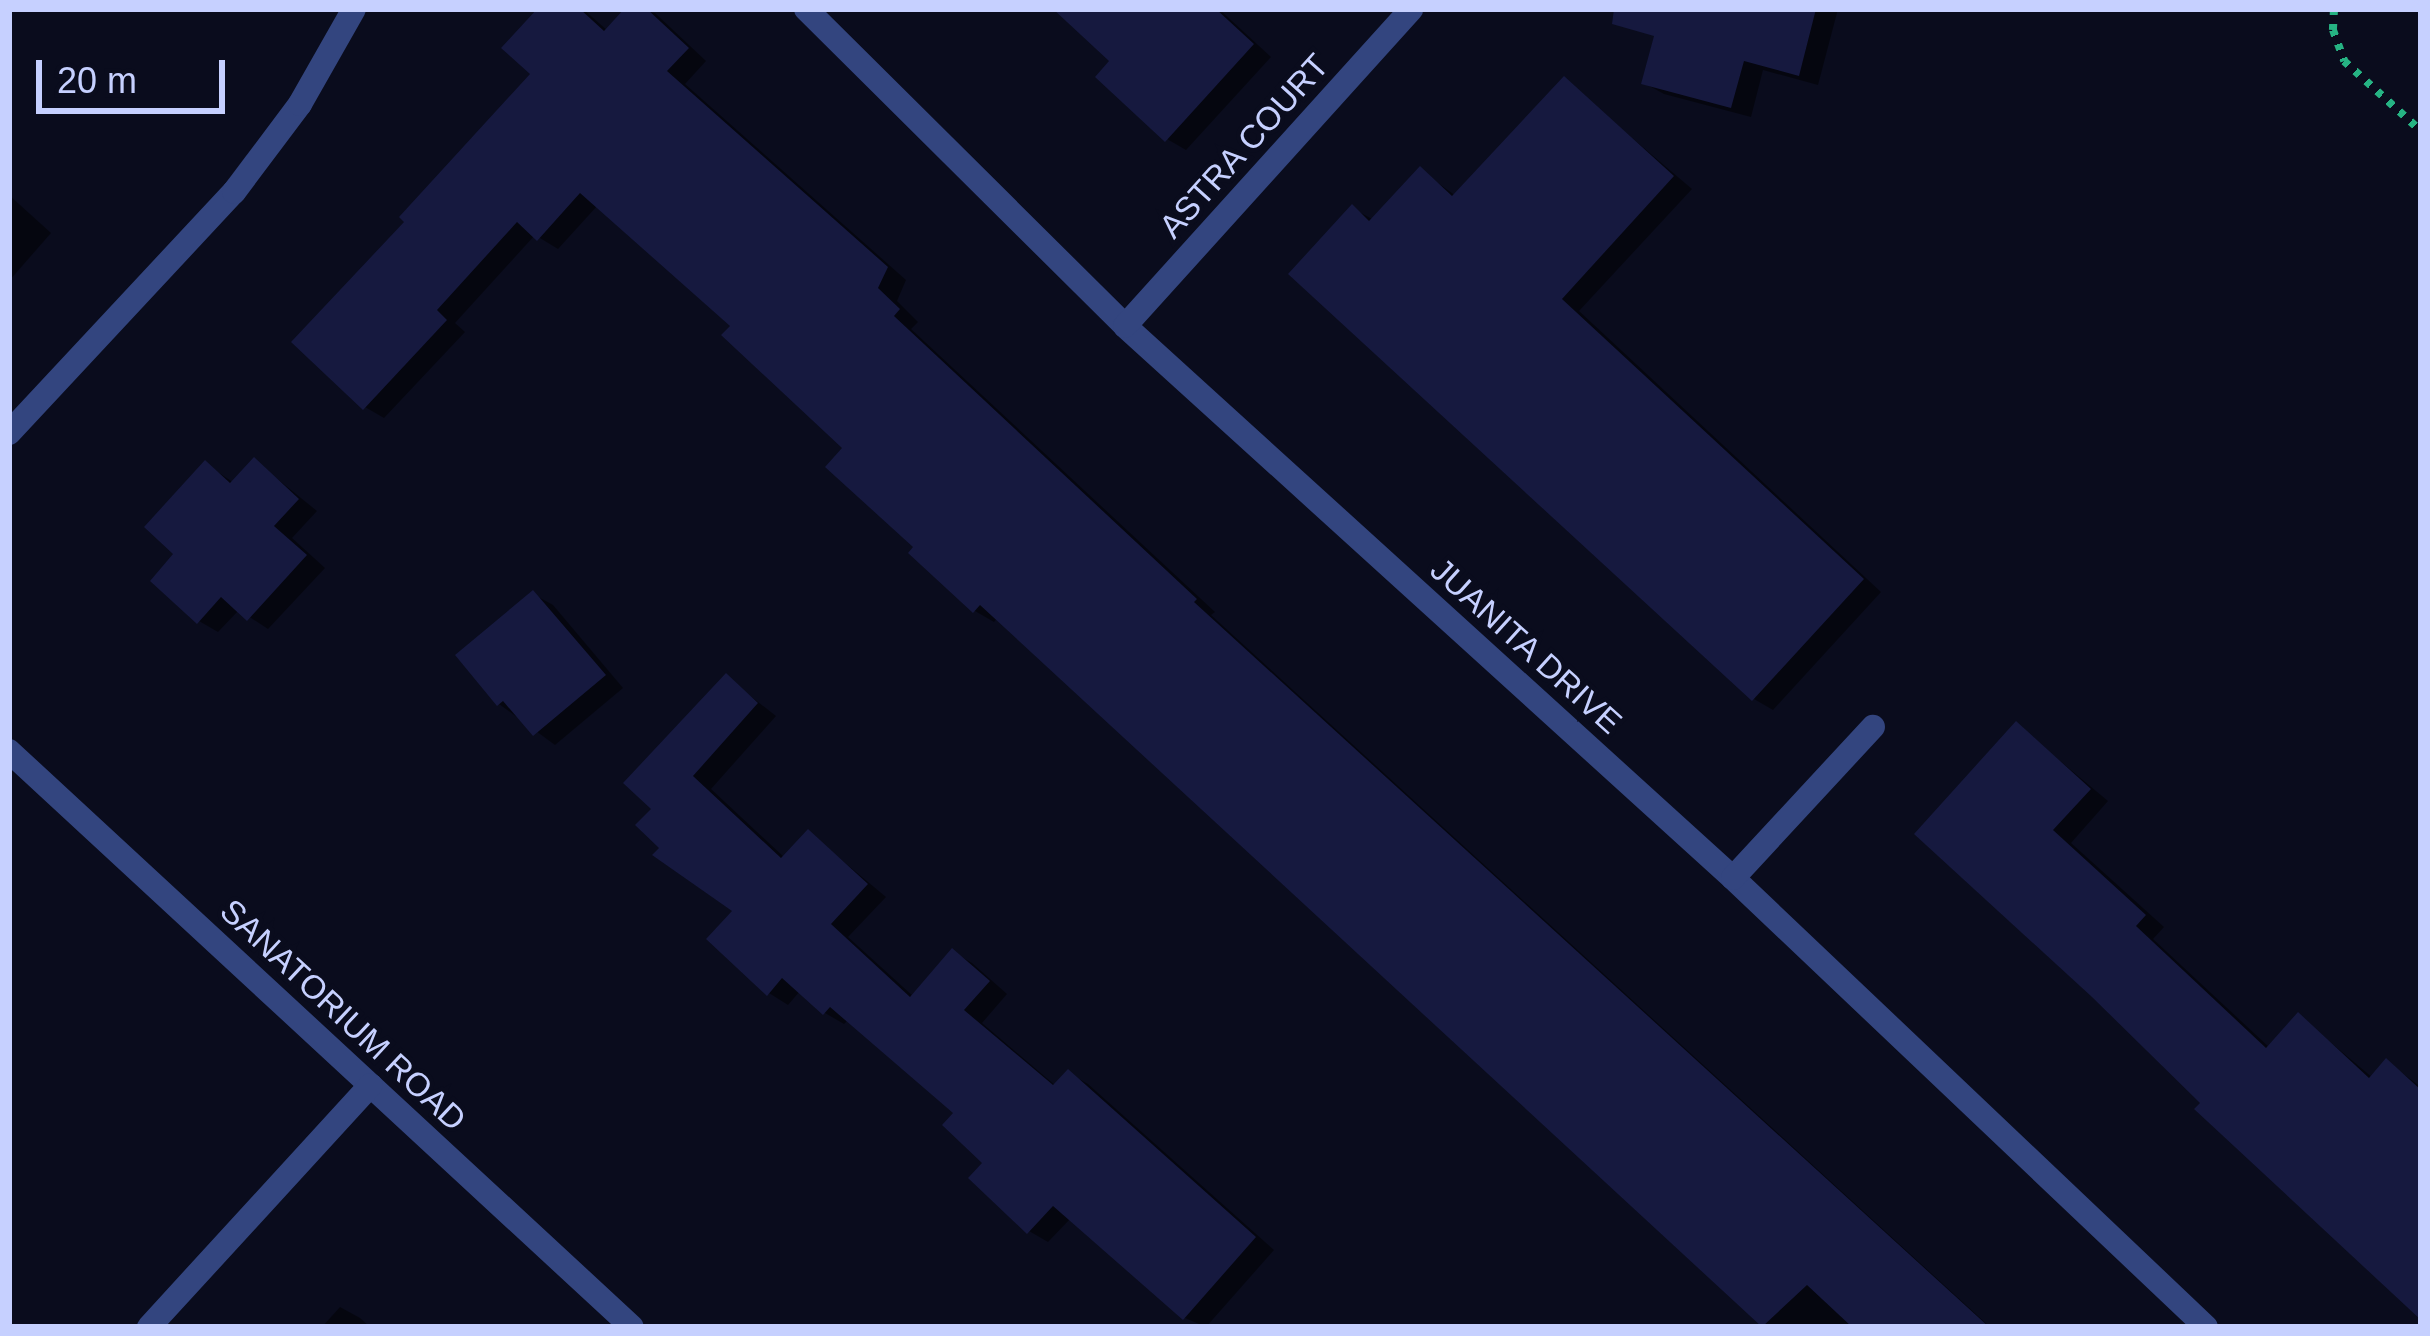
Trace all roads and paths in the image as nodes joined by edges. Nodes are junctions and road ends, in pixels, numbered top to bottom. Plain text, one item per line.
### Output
1 (354, 9) edge
2 (806, 9) edge
3 (1412, 9) edge
4 (2334, 9) edge
5 (2421, 130) edge
6 (1125, 326) junction
7 (9, 434) edge
8 (1873, 727) dead end
9 (9, 751) edge
10 (1733, 878) junction
11 (371, 1085) junction
12 (149, 1327) edge
13 (632, 1327) edge
14 (2206, 1327) edge

1 - 7 street
2 - 6 street, JUANITA DRIVE
3 - 6 street, ASTRA COURT
4 - 5 path
6 - 10 street, JUANITA DRIVE
8 - 10 street
9 - 11 street, SANATORIUM ROAD
10 - 14 street, JUANITA DRIVE
11 - 12 street
11 - 13 street, SANATORIUM ROAD

